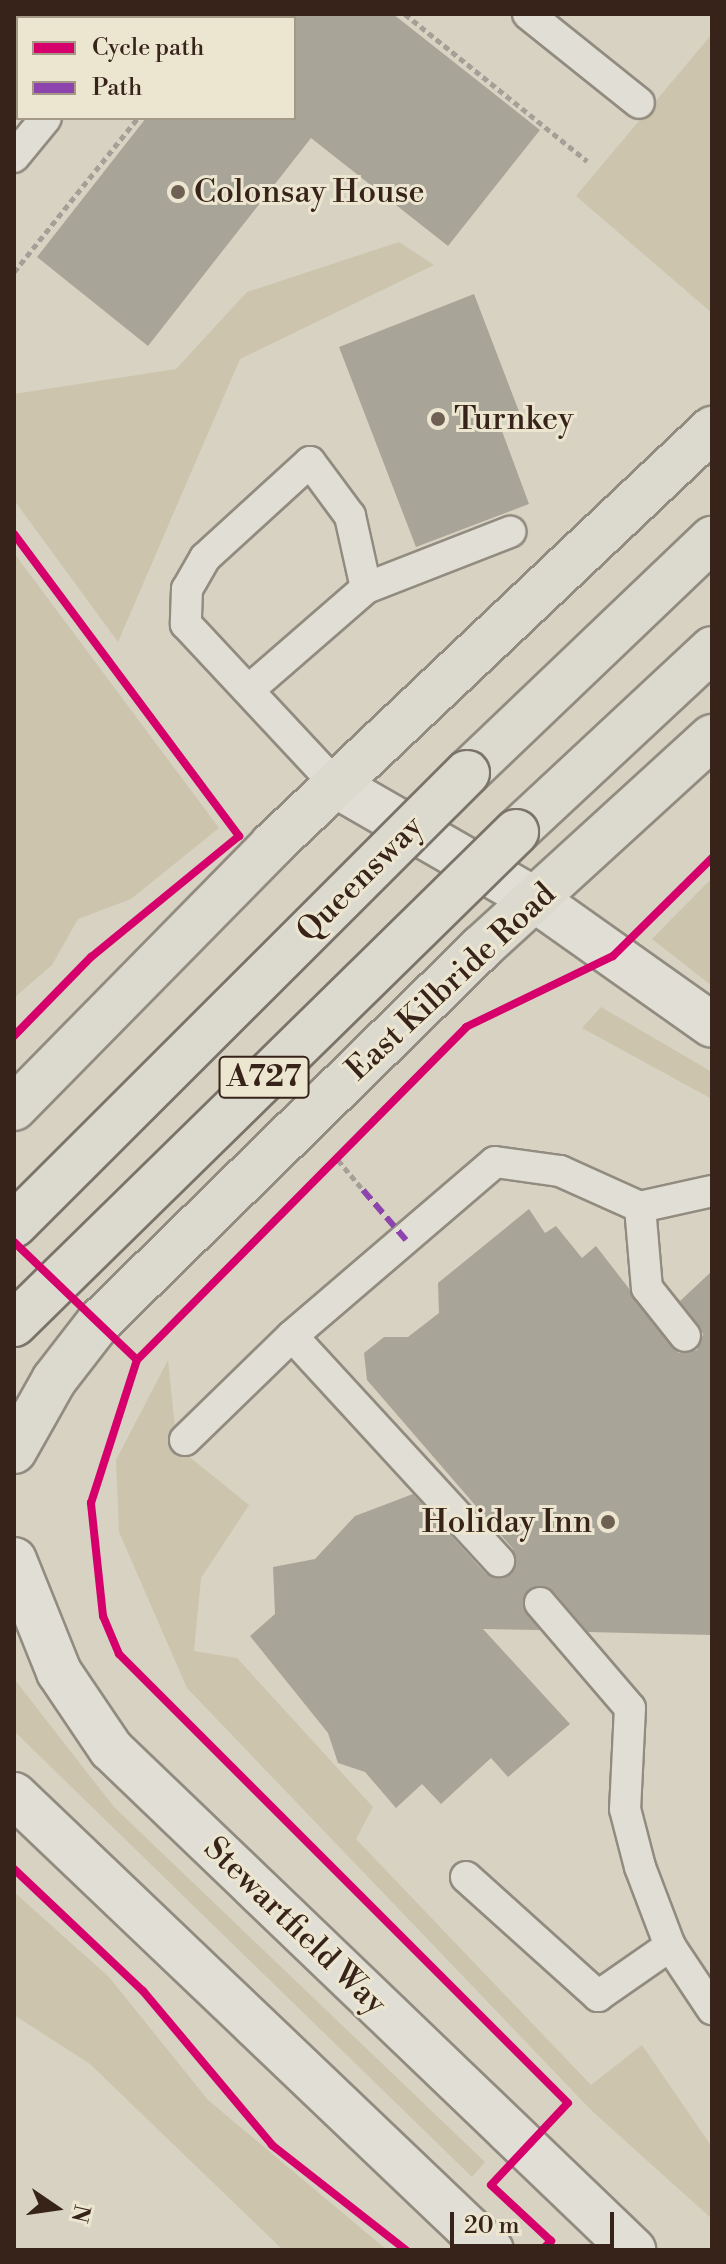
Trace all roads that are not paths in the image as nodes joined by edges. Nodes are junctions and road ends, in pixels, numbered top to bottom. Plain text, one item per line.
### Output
1 (528, 14) edge
2 (639, 103) dead end
3 (44, 120) edge
4 (14, 157) edge
5 (712, 429) edge
6 (510, 532) dead end
7 (712, 539) edge
8 (366, 588) junction
9 (712, 649) edge
10 (250, 689) junction
11 (712, 737) edge
12 (337, 786) junction
13 (537, 901) junction
14 (712, 1025) edge
15 (14, 1108) edge
16 (712, 1191) edge
17 (640, 1207) junction
18 (14, 1225) edge
19 (14, 1324) edge
20 (292, 1336) junction
21 (685, 1336) dead end
22 (185, 1440) dead end
23 (14, 1451) edge
24 (14, 1560) edge
25 (499, 1561) dead end
26 (540, 1603) dead end
27 (14, 1795) edge
28 (466, 1877) dead end
29 (670, 1946) junction
30 (712, 2009) edge
31 (491, 2250) edge
32 (633, 2250) edge

1 - 2 lane
3 - 4 lane
5 - 12 main road
6 - 8 lane
7 - 18 main road, Queensway / A727, bridge
8 - 10 lane
8 - 10 lane
9 - 19 main road, A727, bridge
10 - 12 lane
11 - 13 main road, East Kilbride Road
12 - 13 street
12 - 15 main road
13 - 14 street
13 - 23 main road, East Kilbride Road
16 - 17 lane
17 - 20 lane
17 - 21 lane
20 - 22 lane
20 - 25 lane
24 - 32 street, Stewartfield Way
26 - 29 lane
27 - 31 street
28 - 29 lane
29 - 30 lane

